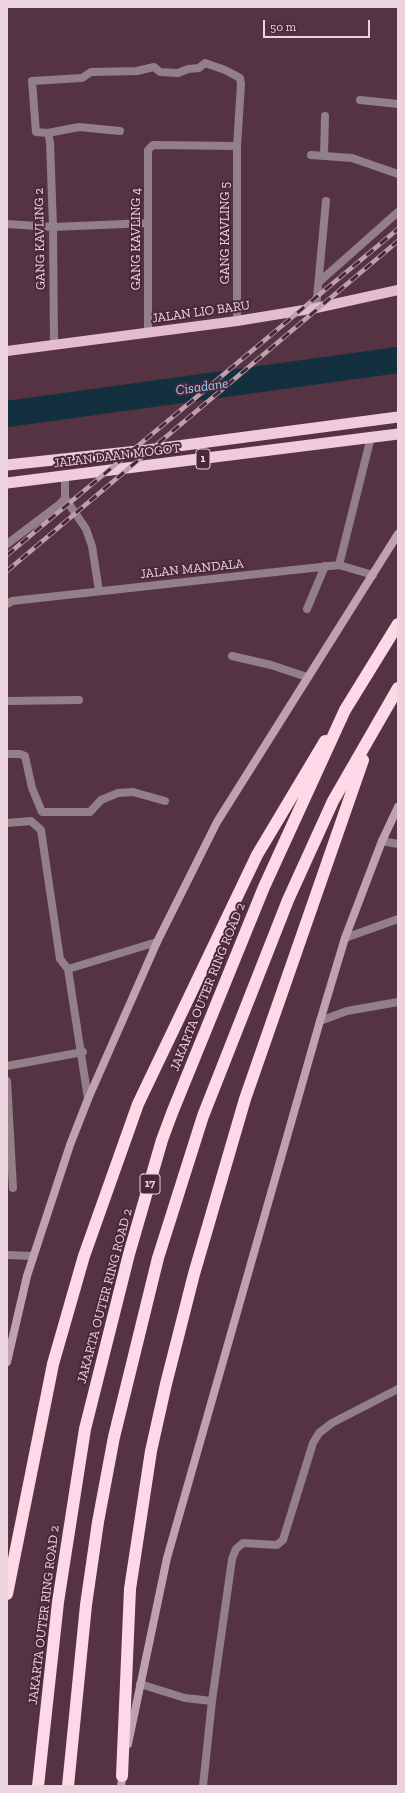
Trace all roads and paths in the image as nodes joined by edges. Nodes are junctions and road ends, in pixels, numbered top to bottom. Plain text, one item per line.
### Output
1 (360, 100) dead end
2 (398, 104) edge
3 (326, 116) dead end
4 (120, 131) dead end
5 (48, 133) junction
6 (237, 146) junction
7 (311, 155) dead end
8 (324, 156) junction
9 (398, 174) edge
10 (326, 201) dead end
11 (398, 212) edge
12 (148, 223) junction
13 (7, 224) edge
14 (53, 227) junction
15 (319, 282) junction
16 (398, 290) edge
17 (316, 308) junction
18 (236, 321) junction
19 (148, 333) junction
20 (54, 344) junction
21 (7, 351) edge
22 (398, 417) edge
23 (396, 435) edge
24 (371, 437) junction
25 (7, 465) edge
26 (65, 477) junction
27 (7, 483) edge
28 (65, 498) junction
29 (398, 534) edge
30 (7, 544) edge
31 (339, 565) junction
32 (325, 566) junction
33 (373, 575) junction
34 (99, 591) junction
35 (9, 602) edge
36 (307, 608) dead end
37 (398, 624) edge
38 (232, 656) dead end
39 (308, 677) junction
40 (398, 688) edge
41 (80, 700) dead end
42 (7, 701) edge
43 (345, 710) junction
44 (374, 728) junction
45 (7, 754) edge
46 (165, 801) dead end
47 (398, 807) edge
48 (7, 823) edge
49 (382, 841) junction
50 (398, 844) edge
51 (398, 919) edge
52 (345, 938) junction
53 (157, 942) junction
54 (68, 969) junction
55 (398, 1002) edge
56 (320, 1022) junction
57 (82, 1052) junction
58 (7, 1066) edge
59 (7, 1081) edge
60 (88, 1099) junction
61 (13, 1188) dead end
62 (7, 1255) edge
63 (33, 1256) junction
64 (7, 1362) edge
65 (398, 1389) edge
66 (7, 1594) edge
67 (140, 1684) junction
68 (212, 1701) junction
69 (121, 1781) edge
70 (38, 1786) edge
71 (68, 1786) edge
72 (203, 1786) edge

1 - 2 street
3 - 8 street
4 - 5 street
5 - 6 street, GANG KAVLING 5
5 - 14 street, GANG KAVLING 2
6 - 12 street, GANG KAVLING 4
6 - 18 street, GANG KAVLING 5
7 - 8 street
8 - 9 street
10 - 15 street
11 - 15 street
12 - 14 street
12 - 19 street, GANG KAVLING 4
13 - 14 street
14 - 20 street, GANG KAVLING 2
15 - 17 street
16 - 17 main road, JALAN LIO BARU
17 - 18 main road, JALAN LIO BARU
18 - 19 main road, JALAN LIO BARU
19 - 20 main road, JALAN LIO BARU
20 - 21 main road, JALAN LIO BARU
22 - 25 highway, JALAN DAAN MOGOT / 1
23 - 24 highway, JALAN DAAN MOGOT / 1
24 - 26 highway, JALAN DAAN MOGOT / 1
24 - 31 street
26 - 27 highway, JALAN DAAN MOGOT / 1
26 - 28 street
28 - 30 street
28 - 34 street
29 - 33 main road
31 - 32 street, JALAN MANDALA
31 - 33 street, JALAN MANDALA
32 - 34 street, JALAN MANDALA
32 - 36 street
33 - 39 main road
34 - 35 street, JALAN MANDALA
37 - 43 highway, JAKARTA OUTER RING ROAD 2 / 17
38 - 39 street
39 - 53 main road
40 - 44 highway, 17
41 - 42 street
43 - 66 highway
43 - 70 highway, JAKARTA OUTER RING ROAD 2 / 17
44 - 69 highway
44 - 71 highway, 17
45 - 46 street
47 - 49 main road
48 - 54 street
49 - 50 street
49 - 52 main road
51 - 52 street
52 - 56 main road
53 - 54 street
53 - 60 main road
54 - 57 street
55 - 56 street
56 - 67 main road
57 - 58 street
57 - 60 street
59 - 61 street
60 - 63 main road
62 - 63 street
63 - 64 main road
65 - 68 street
67 - 68 street
67 - 69 main road
68 - 72 street

